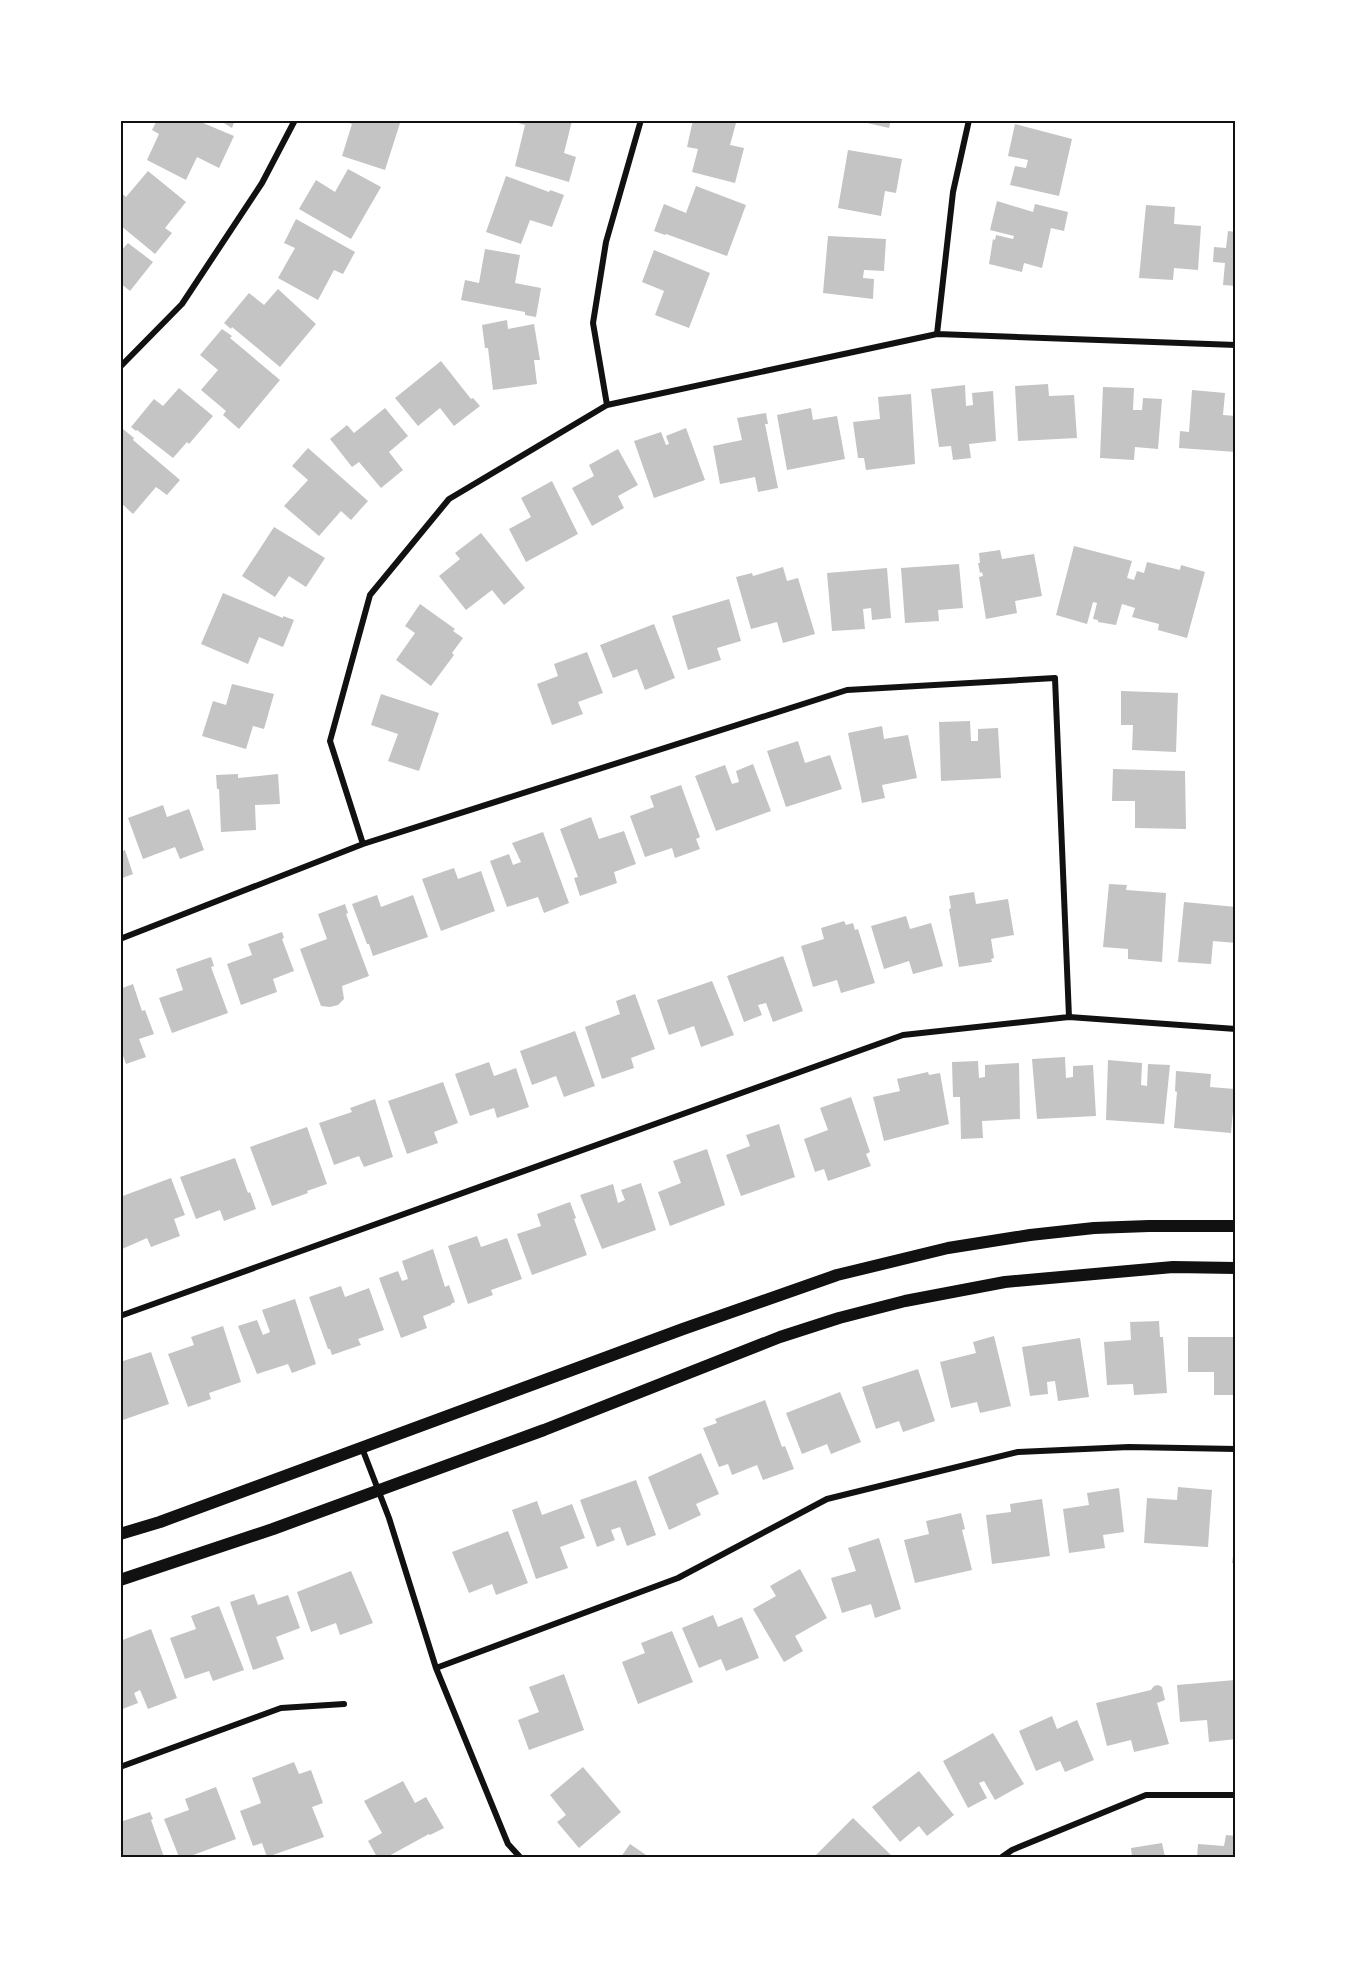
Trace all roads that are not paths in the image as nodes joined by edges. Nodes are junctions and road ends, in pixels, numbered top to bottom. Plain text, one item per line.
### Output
1 (295, 120) edge
2 (641, 120) edge
3 (969, 120) edge
4 (937, 334) junction
5 (1236, 345) edge
6 (120, 367) edge
7 (607, 405) junction
8 (363, 844) junction
9 (120, 939) edge
10 (1069, 1017) junction
11 (1236, 1029) edge
12 (1236, 1226) edge
13 (1236, 1268) edge
14 (120, 1316) edge
15 (362, 1448) junction
16 (1236, 1449) edge
17 (377, 1490) junction
18 (120, 1534) edge
19 (120, 1580) edge
20 (436, 1668) junction
21 (344, 1704) dead end
22 (120, 1767) edge
23 (1236, 1795) edge
24 (520, 1857) edge
25 (1002, 1857) edge

1 - 6 street
2 - 7 street
3 - 4 street
4 - 5 street
4 - 7 street
7 - 8 street
8 - 9 street
8 - 10 street
10 - 11 street
10 - 14 street
12 - 15 main road
13 - 17 main road
15 - 17 street
15 - 18 main road
16 - 20 street
17 - 19 main road
17 - 20 street
20 - 24 street
21 - 22 street
23 - 25 street

